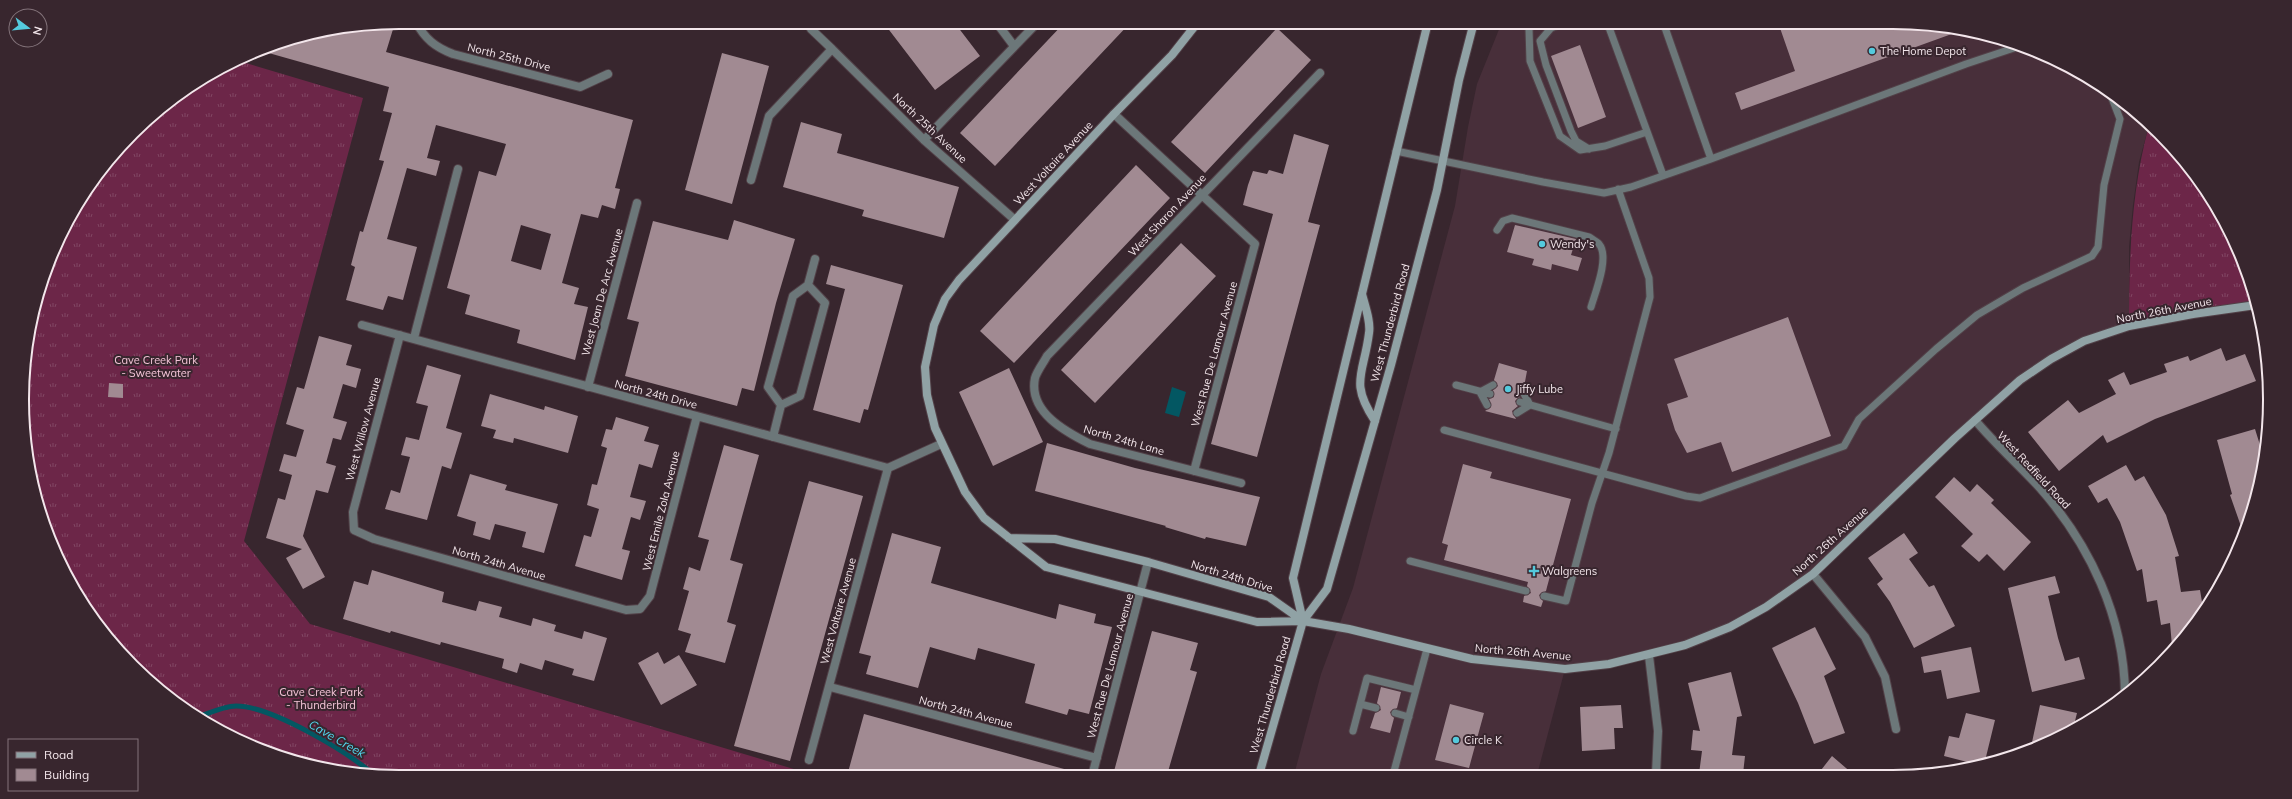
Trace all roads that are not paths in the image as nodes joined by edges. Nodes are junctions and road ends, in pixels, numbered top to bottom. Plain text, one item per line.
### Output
1 (420, 29) edge
2 (811, 29) edge
3 (1001, 29) edge
4 (1031, 29) edge
5 (1192, 29) edge
6 (1426, 29) edge
7 (1472, 29) edge
8 (1529, 29) edge
9 (1550, 29) edge
10 (1610, 29) edge
11 (1665, 29) edge
12 (1014, 46) junction
13 (832, 49) junction
14 (2011, 49) edge
15 (1320, 73) dead end
16 (608, 74) dead end
17 (2114, 103) edge
18 (1114, 114) junction
19 (1647, 132) junction
20 (924, 140) junction
21 (1589, 149) junction
22 (1396, 151) junction
23 (1711, 159) junction
24 (1442, 161) junction
25 (458, 169) dead end
26 (1663, 175) junction
27 (751, 180) dead end
28 (1618, 189) junction
29 (1201, 195) junction
30 (637, 203) dead end
31 (1015, 220) junction
32 (1497, 230) dead end
33 (815, 259) dead end
34 (808, 285) junction
35 (1362, 291) junction
36 (2250, 306) edge
37 (1591, 308) dead end
38 (362, 324) dead end
39 (400, 335) junction
40 (414, 338) junction
41 (1035, 378) joint
42 (1456, 385) dead end
43 (1493, 385) dead end
44 (588, 387) junction
45 (1480, 392) junction
46 (1523, 392) dead end
47 (1490, 394) dead end
48 (1520, 402) dead end
49 (781, 405) junction
50 (1487, 405) dead end
51 (1530, 405) junction
52 (1517, 413) dead end
53 (697, 416) junction
54 (1975, 420) junction
55 (1375, 422) junction
56 (1616, 429) junction
57 (1444, 430) dead end
58 (773, 437) junction
59 (941, 444) junction
60 (888, 468) junction
61 (1194, 471) junction
62 (1602, 473) junction
63 (1240, 483) dead end
64 (354, 530) joint
65 (1009, 538) junction
66 (1410, 561) dead end
67 (1148, 562) junction
68 (1813, 574) junction
69 (1526, 591) dead end
70 (1140, 592) junction
71 (1544, 596) dead end
72 (640, 609) joint
73 (1303, 621) junction
74 (1428, 649) junction
75 (1650, 656) junction
76 (830, 687) junction
77 (2124, 688) edge
78 (1416, 690) junction
79 (1360, 704) junction
80 (1376, 708) dead end
81 (1395, 713) dead end
82 (1409, 717) junction
83 (1896, 729) dead end
84 (1353, 731) dead end
85 (1097, 758) junction
86 (809, 760) dead end
87 (1094, 770) edge
88 (1260, 770) edge
89 (1394, 770) edge
90 (1656, 770) edge

1 - 16 street, North 25th Drive
2 - 13 street
3 - 12 street
4 - 12 street
5 - 18 street, West Voltaire Avenue
6 - 22 street, West Thunderbird Road
7 - 24 street, West Thunderbird Road
8 - 21 lane
9 - 21 lane
10 - 19 lane
11 - 23 lane
12 - 20 street
13 - 20 street, North 25th Avenue
13 - 27 street
14 - 23 lane
15 - 29 street, West Sharon Avenue
17 - 62 lane
18 - 29 street
18 - 31 street, West Voltaire Avenue
19 - 21 lane
19 - 26 lane
20 - 31 street, North 25th Avenue
22 - 24 lane
22 - 35 street, West Thunderbird Road
23 - 26 lane
24 - 28 lane
24 - 55 street, West Thunderbird Road
25 - 40 street
26 - 28 lane
28 - 56 lane
29 - 41 street, West Sharon Avenue
29 - 61 street, West Rue De Lamour Avenue
30 - 44 street, West Joan De Arc Avenue
31 - 59 street, West Voltaire Avenue
32 - 37 lane
33 - 34 street
34 - 49 street
34 - 49 street
35 - 55 street
35 - 73 street, West Thunderbird Road
36 - 54 street, North 26th Avenue
38 - 39 street, North 24th Drive
39 - 40 street, North 24th Drive
39 - 64 street, West Willow Avenue
40 - 44 street, North 24th Drive
41 - 61 street, North 24th Lane
42 - 45 lane
43 - 45 lane
44 - 53 street, North 24th Drive
45 - 47 lane
45 - 50 lane
46 - 51 lane
48 - 51 lane
49 - 58 street
51 - 52 lane
51 - 56 lane
53 - 58 street, North 24th Drive
53 - 72 street, West Emile Zola Avenue
54 - 68 street, North 26th Avenue
54 - 77 street, West Redfield Road
55 - 73 street, West Thunderbird Road
56 - 62 lane
57 - 62 lane
58 - 60 street, North 24th Drive
59 - 60 street
59 - 65 street
60 - 76 street, West Voltaire Avenue
61 - 63 street, North 24th Lane
62 - 71 lane
64 - 72 street, North 24th Avenue
65 - 67 street, North 24th Drive
65 - 70 street
66 - 69 lane
67 - 70 street, West Rue De Lamour Avenue
67 - 73 street, North 24th Drive
68 - 75 street, North 26th Avenue
68 - 83 street
70 - 73 street
70 - 85 street, West Rue De Lamour Avenue
73 - 74 street, North 26th Avenue
73 - 88 street, West Thunderbird Road
74 - 75 street, North 26th Avenue
74 - 78 lane
75 - 90 street
76 - 85 street, North 24th Avenue
76 - 86 street, West Voltaire Avenue
78 - 79 lane
78 - 82 lane
79 - 80 lane
79 - 84 lane
81 - 82 lane
82 - 89 lane
85 - 87 street, West Rue De Lamour Avenue

